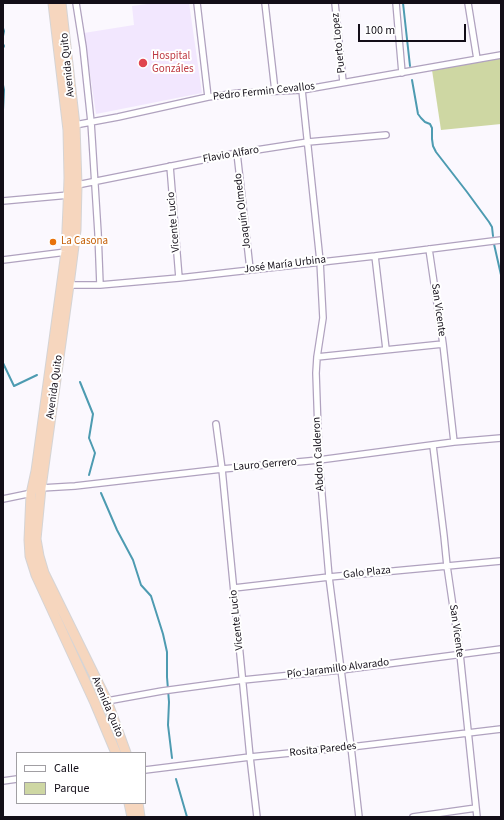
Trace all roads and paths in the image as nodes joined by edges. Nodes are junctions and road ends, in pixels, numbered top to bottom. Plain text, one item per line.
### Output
1 (53, 3) edge
2 (61, 3) edge
3 (76, 3) edge
4 (197, 3) edge
5 (264, 3) edge
6 (335, 3) edge
7 (396, 3) edge
8 (468, 3) edge
9 (501, 55) edge
10 (478, 59) junction
11 (402, 73) junction
12 (343, 82) junction
13 (302, 90) junction
14 (275, 91) junction
15 (208, 98) junction
16 (91, 122) junction
17 (75, 125) junction
18 (386, 135) dead end
19 (308, 142) junction
20 (237, 153) junction
21 (170, 166) junction
22 (96, 181) junction
23 (77, 185) junction
24 (68, 195) junction
25 (3, 201) edge
26 (501, 240) edge
27 (429, 249) junction
28 (66, 252) junction
29 (375, 256) junction
30 (3, 260) edge
31 (320, 261) junction
32 (250, 270) junction
33 (179, 278) junction
34 (100, 285) junction
35 (69, 286) junction
36 (443, 344) junction
37 (386, 349) junction
38 (317, 357) junction
39 (216, 424) dead end
40 (501, 438) edge
41 (454, 442) junction
42 (433, 446) junction
43 (319, 460) junction
44 (222, 469) junction
45 (42, 488) junction
46 (31, 494) junction
47 (3, 499) edge
48 (501, 561) edge
49 (446, 566) junction
50 (329, 577) junction
51 (234, 588) junction
52 (501, 649) edge
53 (460, 654) junction
54 (340, 670) junction
55 (242, 680) junction
56 (107, 701) junction
57 (501, 729) edge
58 (468, 734) junction
59 (351, 747) junction
60 (116, 752) edge
61 (126, 752) edge
62 (250, 757) junction
63 (146, 770) edge
64 (16, 779) edge
65 (3, 781) edge
66 (128, 804) edge
67 (138, 804) edge
68 (476, 808) junction
69 (132, 817) edge
70 (140, 817) edge
71 (257, 817) edge
72 (359, 817) edge
73 (413, 817) edge
74 (477, 817) edge

1 - 24 highway, Avenida Quito
2 - 17 highway, Avenida Quito
3 - 16 street
4 - 15 street
5 - 14 street
6 - 12 street, Puerto Lopez
7 - 11 street
8 - 10 street
9 - 10 street, Pedro Fermin Cevallos
10 - 11 street, Pedro Fermin Cevallos
11 - 12 street, Pedro Fermin Cevallos
12 - 13 street, Pedro Fermin Cevallos
13 - 14 street, Pedro Fermin Cevallos
13 - 19 street, Abdon Calderon
14 - 15 street, Pedro Fermin Cevallos
15 - 16 street, Pedro Fermin Cevallos
16 - 17 street, Pedro Fermin Cevallos
16 - 22 street
17 - 23 highway, Avenida Quito
18 - 19 street, Flavio Alfaro
19 - 20 street, Flavio Alfaro
19 - 31 street, Abdon Calderon
20 - 21 street, Flavio Alfaro
20 - 32 street, Joaquín Olmedo
21 - 22 street, Flavio Alfaro
21 - 33 street, Vicente Lucio
22 - 23 street, Flavio Alfaro
22 - 34 street
23 - 35 highway, Avenida Quito
24 - 25 street
24 - 28 highway, Avenida Quito
26 - 27 street, José María Urbina
27 - 29 street, José María Urbina
27 - 36 street, San Vicente
28 - 30 street
28 - 46 highway, Avenida Quito
29 - 31 street, José María Urbina
29 - 37 street
31 - 32 street, José María Urbina
31 - 38 street, Abdon Calderon
32 - 33 street, José María Urbina
33 - 34 street, José María Urbina
34 - 35 street, José María Urbina
35 - 45 highway, Avenida Quito
36 - 37 street
36 - 41 street, San Vicente
37 - 38 street
38 - 43 street, Abdon Calderon
39 - 44 street, Vicente Lucio
40 - 41 street, Lauro Gerrero
41 - 42 street, Lauro Gerrero
42 - 43 street, Lauro Gerrero
42 - 49 street, San Vicente
43 - 44 street, Lauro Gerrero
43 - 50 street, Abdon Calderon
44 - 45 street, Lauro Gerrero
44 - 51 street, Vicente Lucio
45 - 46 street, Lauro Gerrero
45 - 56 highway, Avenida Quito
46 - 47 street, Lauro Gerrero
46 - 60 highway, Avenida Quito
48 - 49 street, Galo Plaza
49 - 50 street, Galo Plaza
49 - 53 street, San Vicente
50 - 51 street, Galo Plaza
50 - 54 street, Abdon Calderon
51 - 55 street, Vicente Lucio
52 - 53 street, Pío Jaramillo Alvarado
53 - 54 street, Pío Jaramillo Alvarado
53 - 58 street, San Vicente
54 - 55 street, Pío Jaramillo Alvarado
54 - 59 street, Abdon Calderon
55 - 56 street, Pío Jaramillo Alvarado
55 - 62 street, Vicente Lucio
56 - 61 highway, Avenida Quito
57 - 58 street, Rosita Paredes
58 - 59 street, Rosita Paredes
58 - 68 street, San Vicente
59 - 62 street, Rosita Paredes
59 - 72 street, Abdon Calderon
62 - 63 street, Rosita Paredes
62 - 71 street, Vicente Lucio
64 - 65 street
66 - 69 highway
67 - 70 highway
68 - 73 street
68 - 74 street, San Vicente

